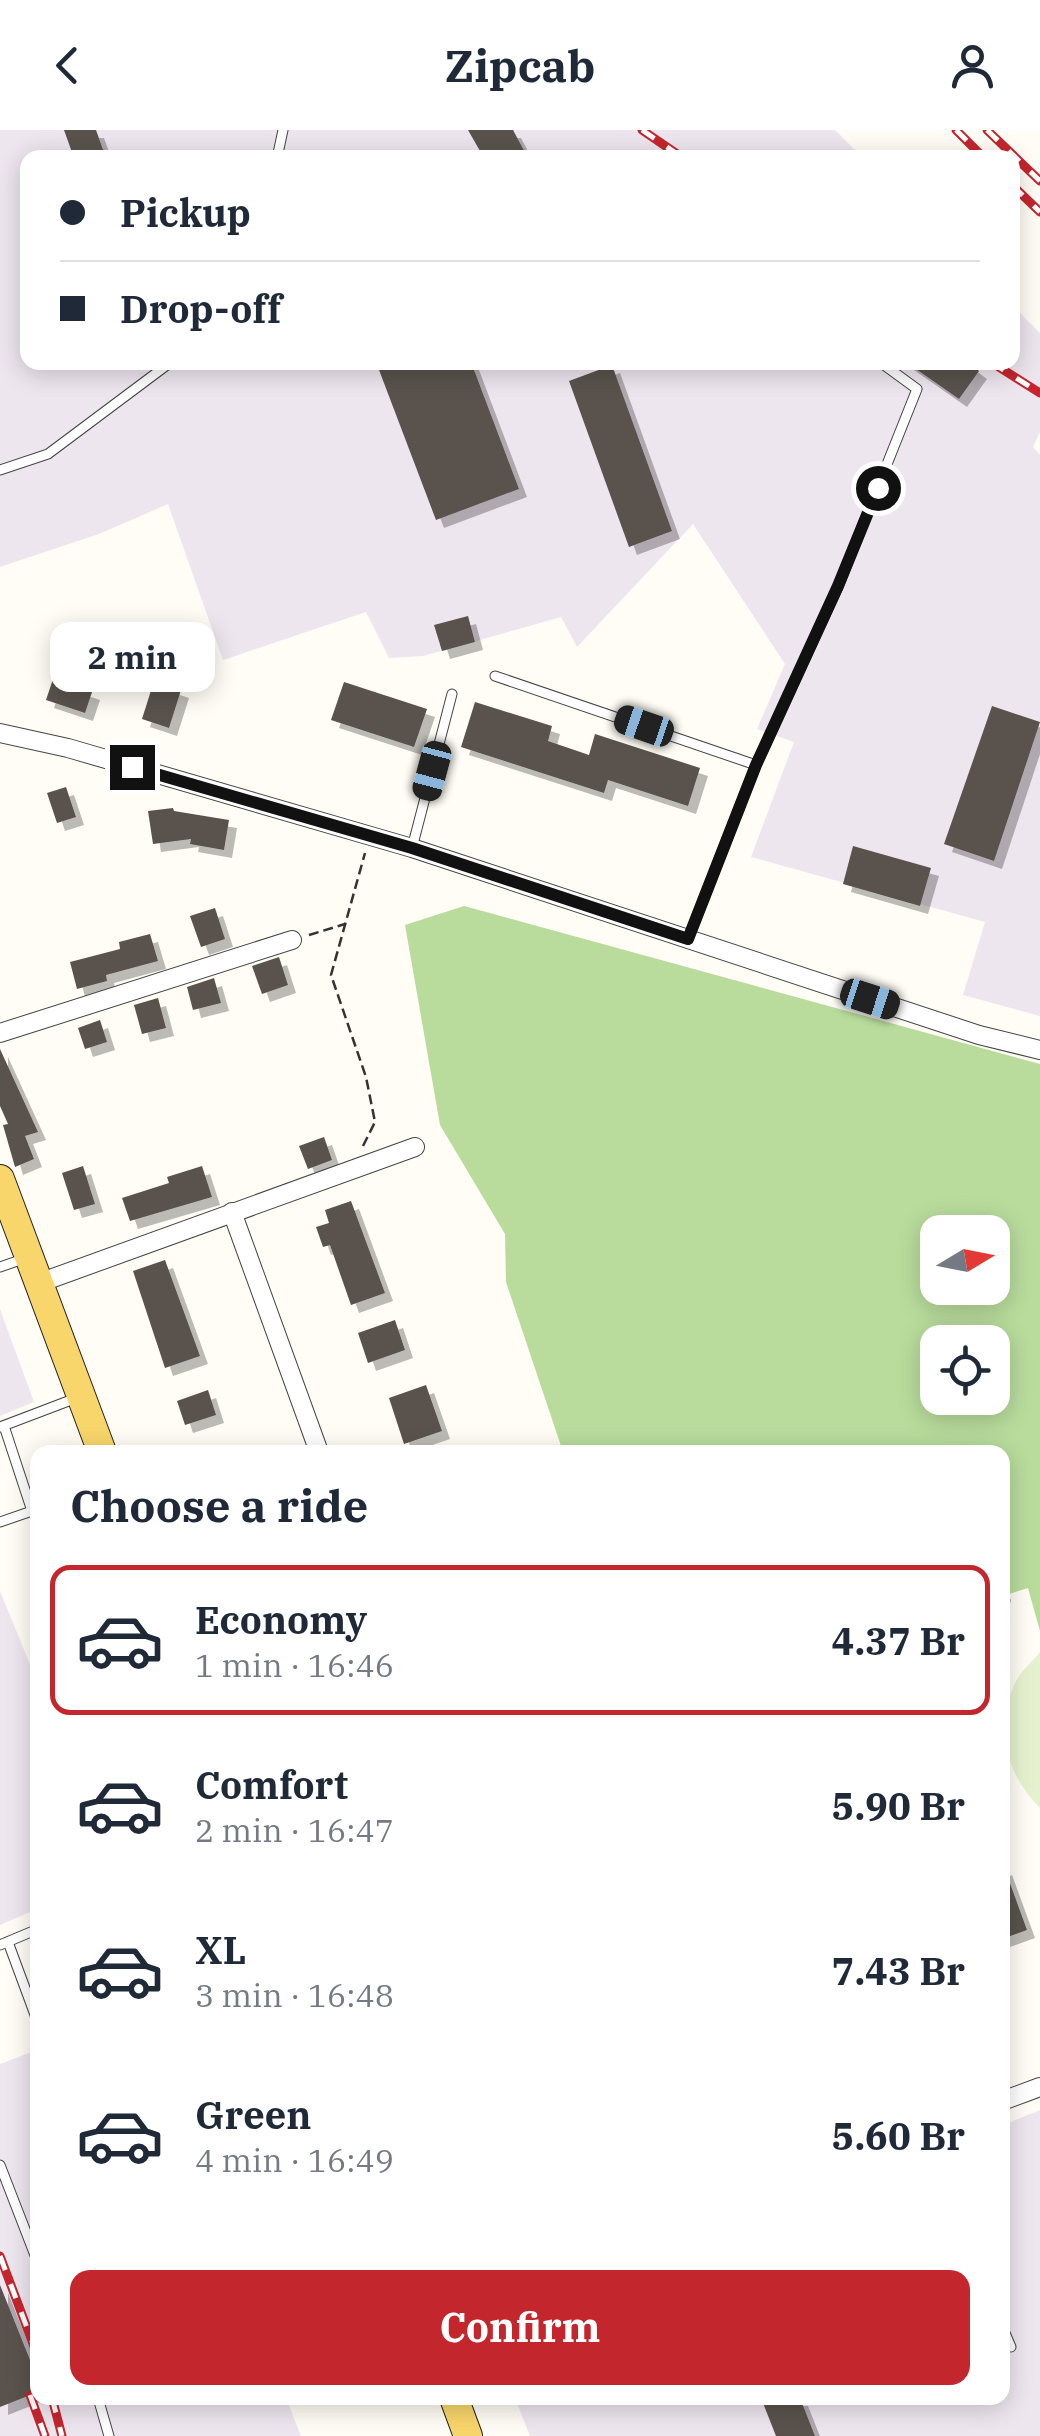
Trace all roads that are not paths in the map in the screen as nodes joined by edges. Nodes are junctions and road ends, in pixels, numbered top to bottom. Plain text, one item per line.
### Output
1 (160, 370) edge
2 (891, 370) edge
3 (0, 470) edge
4 (495, 676) dead end
5 (452, 694) dead end
6 (0, 733) edge
7 (756, 765) junction
8 (412, 848) junction
9 (688, 939) junction
10 (292, 940) road end
11 (0, 1033) edge
12 (1040, 1050) edge
13 (415, 1148) dead end
14 (0, 1179) edge
15 (232, 1212) junction
16 (0, 1267) edge
17 (34, 1270) junction
18 (81, 1396) junction
19 (2, 1426) edge
20 (99, 1445) edge
21 (316, 1445) edge
22 (30, 1505) edge
23 (30, 1512) edge
24 (0, 1522) edge
25 (30, 1933) edge
26 (4, 1944) edge
27 (30, 2004) edge
28 (1040, 2087) edge
29 (1010, 2098) edge
30 (0, 2165) edge
31 (30, 2242) edge
32 (100, 2405) edge
33 (457, 2405) edge
34 (109, 2436) edge
35 (468, 2436) edge

1 - 3 lane
2 - 7 lane
4 - 7 lane
5 - 8 lane
6 - 8 street
7 - 9 lane
8 - 9 street
9 - 12 street
10 - 11 street
13 - 15 street
14 - 17 main road
15 - 17 street
15 - 21 street
16 - 17 lane
17 - 18 main road
18 - 19 lane
18 - 20 main road
19 - 22 lane
23 - 24 lane
25 - 26 lane
26 - 27 lane
28 - 29 street
30 - 31 lane
32 - 34 lane
33 - 35 main road

